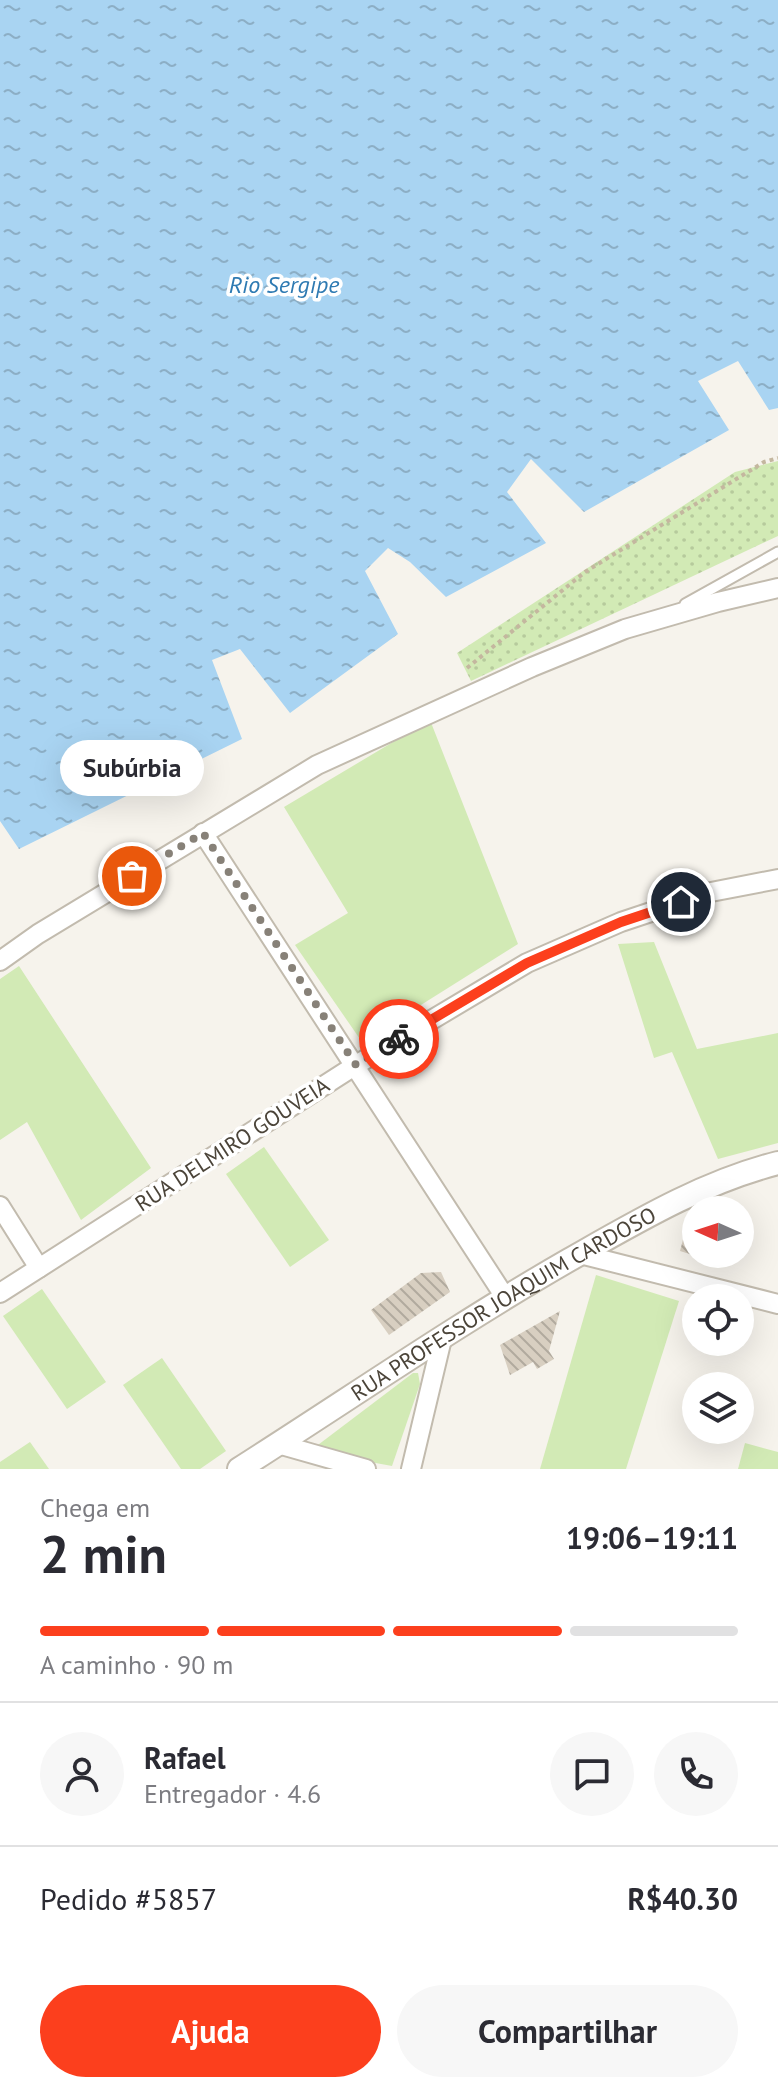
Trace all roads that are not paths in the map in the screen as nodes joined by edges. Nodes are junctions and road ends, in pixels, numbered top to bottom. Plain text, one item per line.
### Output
1 (778, 552) edge
2 (778, 588) edge
3 (657, 620) junction
4 (203, 833) junction
5 (778, 879) edge
6 (0, 961) edge
7 (356, 1065) junction
8 (778, 1163) edge
9 (0, 1206) edge
10 (580, 1254) junction
11 (39, 1268) junction
12 (0, 1293) edge
13 (505, 1297) junction
14 (778, 1304) edge
15 (442, 1339) junction
16 (278, 1444) junction
17 (239, 1469) edge
18 (366, 1469) edge
19 (411, 1469) edge

1 - 3 lane
2 - 3 street
3 - 4 street
4 - 6 street
4 - 7 street
5 - 7 street, RUA DELMIRO GOUVEIA
7 - 11 street, RUA DELMIRO GOUVEIA
7 - 13 street
8 - 10 street, RUA PROFESSOR JOAQUIM CARDOSO
9 - 11 street
10 - 13 street, RUA PROFESSOR JOAQUIM CARDOSO
10 - 14 street
11 - 12 street, RUA DELMIRO GOUVEIA
13 - 15 street, RUA PROFESSOR JOAQUIM CARDOSO
15 - 16 street, RUA PROFESSOR JOAQUIM CARDOSO
15 - 19 street
16 - 17 street, RUA PROFESSOR JOAQUIM CARDOSO
16 - 18 street

